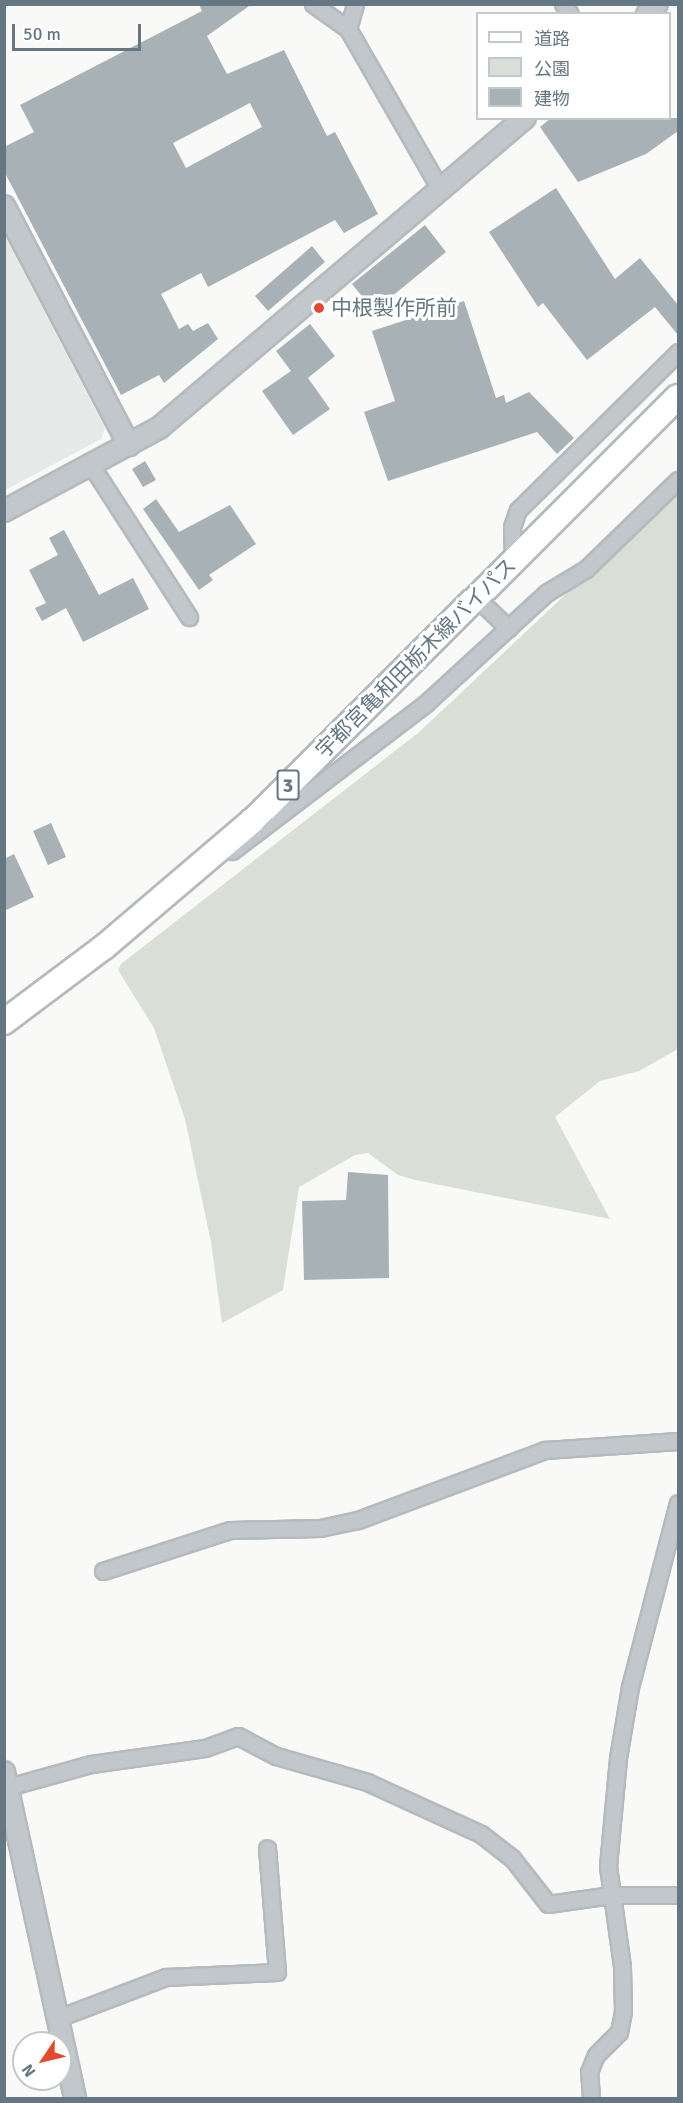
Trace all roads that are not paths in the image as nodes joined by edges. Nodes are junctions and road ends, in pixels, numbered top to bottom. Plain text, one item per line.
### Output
1 (313, 4) edge
2 (355, 4) edge
3 (348, 29) junction
4 (523, 120) edge
5 (441, 191) junction
6 (4, 206) edge
7 (678, 352) edge
8 (678, 397) edge
9 (129, 445) junction
10 (91, 465) junction
11 (678, 480) edge
12 (4, 511) edge
13 (513, 558) junction
14 (476, 597) junction
15 (189, 617) dead end
16 (508, 628) junction
17 (192, 876) junction
18 (4, 1022) edge
19 (678, 1441) edge
20 (678, 1503) edge
21 (103, 1571) dead end
22 (6, 1779) edge
23 (267, 1848) dead end
24 (611, 1895) junction
25 (678, 1895) edge
26 (58, 2018) junction
27 (75, 2098) edge
28 (591, 2098) edge

1 - 3 street
2 - 3 street
3 - 5 street
4 - 5 street
5 - 9 street
6 - 9 street
7 - 13 street
8 - 13 main road, 宇都宮亀和田栃木線バイパス / 3
9 - 10 street
10 - 12 street
10 - 15 street
11 - 16 street
13 - 14 main road, 宇都宮亀和田栃木線バイパス / 3
14 - 16 street
14 - 17 main road, 宇都宮亀和田栃木線バイパス / 3
16 - 17 street
17 - 18 main road, 宇都宮亀和田栃木線バイパス / 3
19 - 21 street
20 - 24 street
22 - 24 street
22 - 26 street
23 - 26 street
24 - 25 street
24 - 28 street
26 - 27 street

